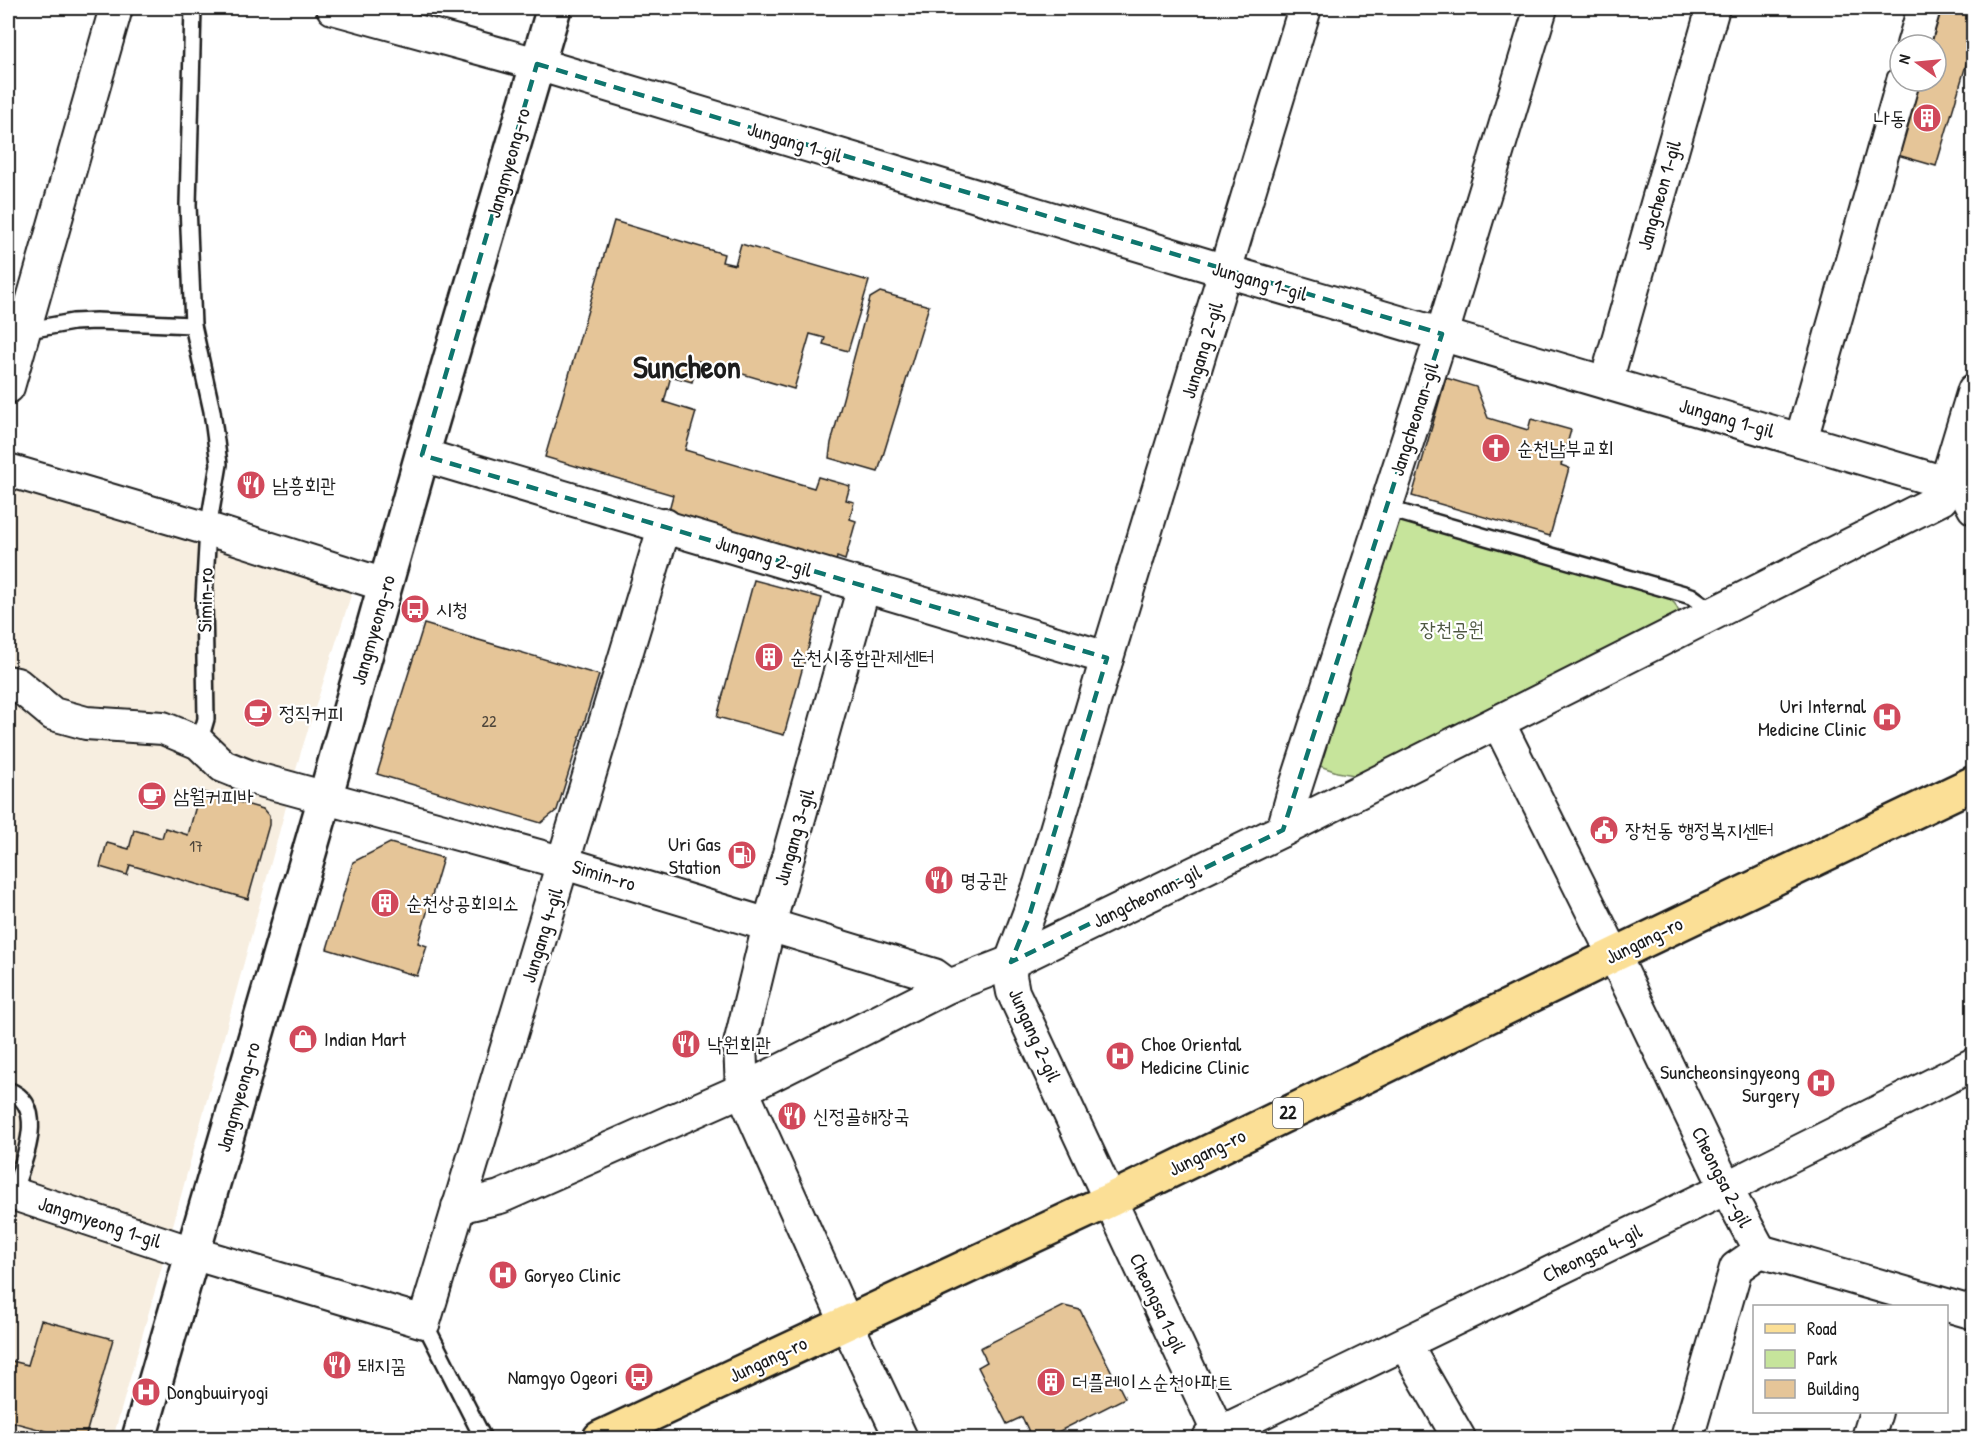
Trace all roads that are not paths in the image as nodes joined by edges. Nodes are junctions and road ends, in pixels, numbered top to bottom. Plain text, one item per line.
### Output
1 (116, 8) edge
2 (193, 8) edge
3 (333, 8) edge
4 (554, 8) edge
5 (1305, 8) edge
6 (1541, 8) edge
7 (1713, 8) edge
8 (1924, 8) edge
9 (1917, 33) edge
10 (537, 64) junction
11 (1900, 93) edge
12 (1226, 271) junction
13 (193, 325) junction
14 (15, 332) edge
15 (1442, 334) junction
16 (1605, 382) junction
17 (8, 387) edge
18 (1974, 390) edge
19 (1801, 440) junction
20 (422, 454) junction
21 (8, 470) edge
22 (1946, 483) junction
23 (1386, 508) junction
24 (1974, 508) edge
25 (665, 525) junction
26 (208, 529) junction
27 (385, 585) junction
28 (864, 586) junction
29 (1715, 613) junction
30 (1107, 658) junction
31 (8, 682) edge
32 (1498, 722) junction
33 (199, 743) junction
34 (1974, 783) edge
35 (325, 798) junction
36 (1283, 830) junction
37 (564, 863) junction
38 (769, 925) junction
39 (1614, 955) junction
40 (1011, 962) junction
41 (949, 986) junction
42 (1974, 1064) edge
43 (8, 1090) edge
44 (742, 1090) junction
45 (1726, 1188) junction
46 (10, 1192) edge
47 (1110, 1200) junction
48 (458, 1207) junction
49 (1760, 1251) junction
50 (192, 1253) junction
51 (1908, 1300) edge
52 (1933, 1305) edge
53 (1948, 1308) edge
54 (1974, 1313) edge
55 (424, 1322) junction
56 (846, 1322) junction
57 (1405, 1344) junction
58 (1876, 1413) edge
59 (1216, 1437) edge
60 (139, 1438) edge
61 (483, 1438) edge
62 (600, 1438) edge
63 (901, 1438) edge
64 (1459, 1438) edge
65 (1687, 1438) edge
66 (1868, 1438) edge

1 - 14 street
2 - 13 lane, Simin-ro
3 - 10 street, Jungang 1-gil
4 - 10 street, Jangmyeong-ro
5 - 12 street, Jungang 2-gil
6 - 15 street, Jangcheonan-gil
7 - 16 street, Jangcheon 1-gil
8 - 9 street
10 - 12 street, Jungang 1-gil
10 - 20 street, Jangmyeong-ro
11 - 19 street
12 - 15 street, Jungang 1-gil
12 - 30 street, Jungang 2-gil
13 - 14 lane
13 - 26 lane, Simin-ro
14 - 17 street
15 - 16 street, Jungang 1-gil
15 - 23 street, Jangcheonan-gil
16 - 19 street, Jungang 1-gil
18 - 22 street, Jangcheonan-gil
19 - 22 street, Jungang 1-gil
20 - 25 street, Jungang 2-gil
20 - 27 street, Jangmyeong-ro
21 - 26 street
22 - 24 street, Jungang 1-gil
22 - 29 street, Jangcheonan-gil
23 - 29 lane
23 - 36 street, Jangcheonan-gil
25 - 28 street, Jungang 2-gil
25 - 37 street, Jungang 4-gil
26 - 27 street
26 - 33 lane, Simin-ro
27 - 35 street, Jangmyeong-ro
28 - 30 street, Jungang 2-gil
28 - 38 street, Jungang 3-gil
29 - 32 street, Jangcheonan-gil
30 - 40 street, Jungang 2-gil
31 - 33 street, Simin-ro
32 - 36 street, Jangcheonan-gil
32 - 39 street, Cheongsa 2-gil
33 - 35 street, Simin-ro
34 - 39 main road, Jungang-ro / 22
35 - 37 street, Simin-ro
35 - 50 street, Jangmyeong-ro
36 - 40 street, Jangcheonan-gil
37 - 38 street, Simin-ro
37 - 48 street, Jungang 4-gil
38 - 41 street, Simin-ro
38 - 44 street, Jungang 3-gil
39 - 45 street, Cheongsa 2-gil
39 - 47 main road, Jungang-ro / 22
40 - 41 street
40 - 47 street, Jungang 2-gil
41 - 44 street
42 - 45 street, Cheongsa 4-gil
43 - 46 lane
44 - 48 street
44 - 56 street, Jungang 3-gil
45 - 49 street, Cheongsa 2-gil
45 - 57 street, Cheongsa 4-gil
46 - 50 street, Jangmyeong 1-gil
47 - 56 main road, Jungang-ro / 22
47 - 59 street, Cheongsa 1-gil
48 - 55 street, Jungang 4-gil
49 - 51 street
49 - 65 street, Cheongsa 2-gil
50 - 55 street
50 - 60 street, Jangmyeong-ro
51 - 52 street
53 - 54 street
55 - 61 lane
56 - 62 main road, Jungang-ro / 22
56 - 63 street, Jungang 3-gil
57 - 59 street, Cheongsa 4-gil
57 - 64 street
58 - 66 street

